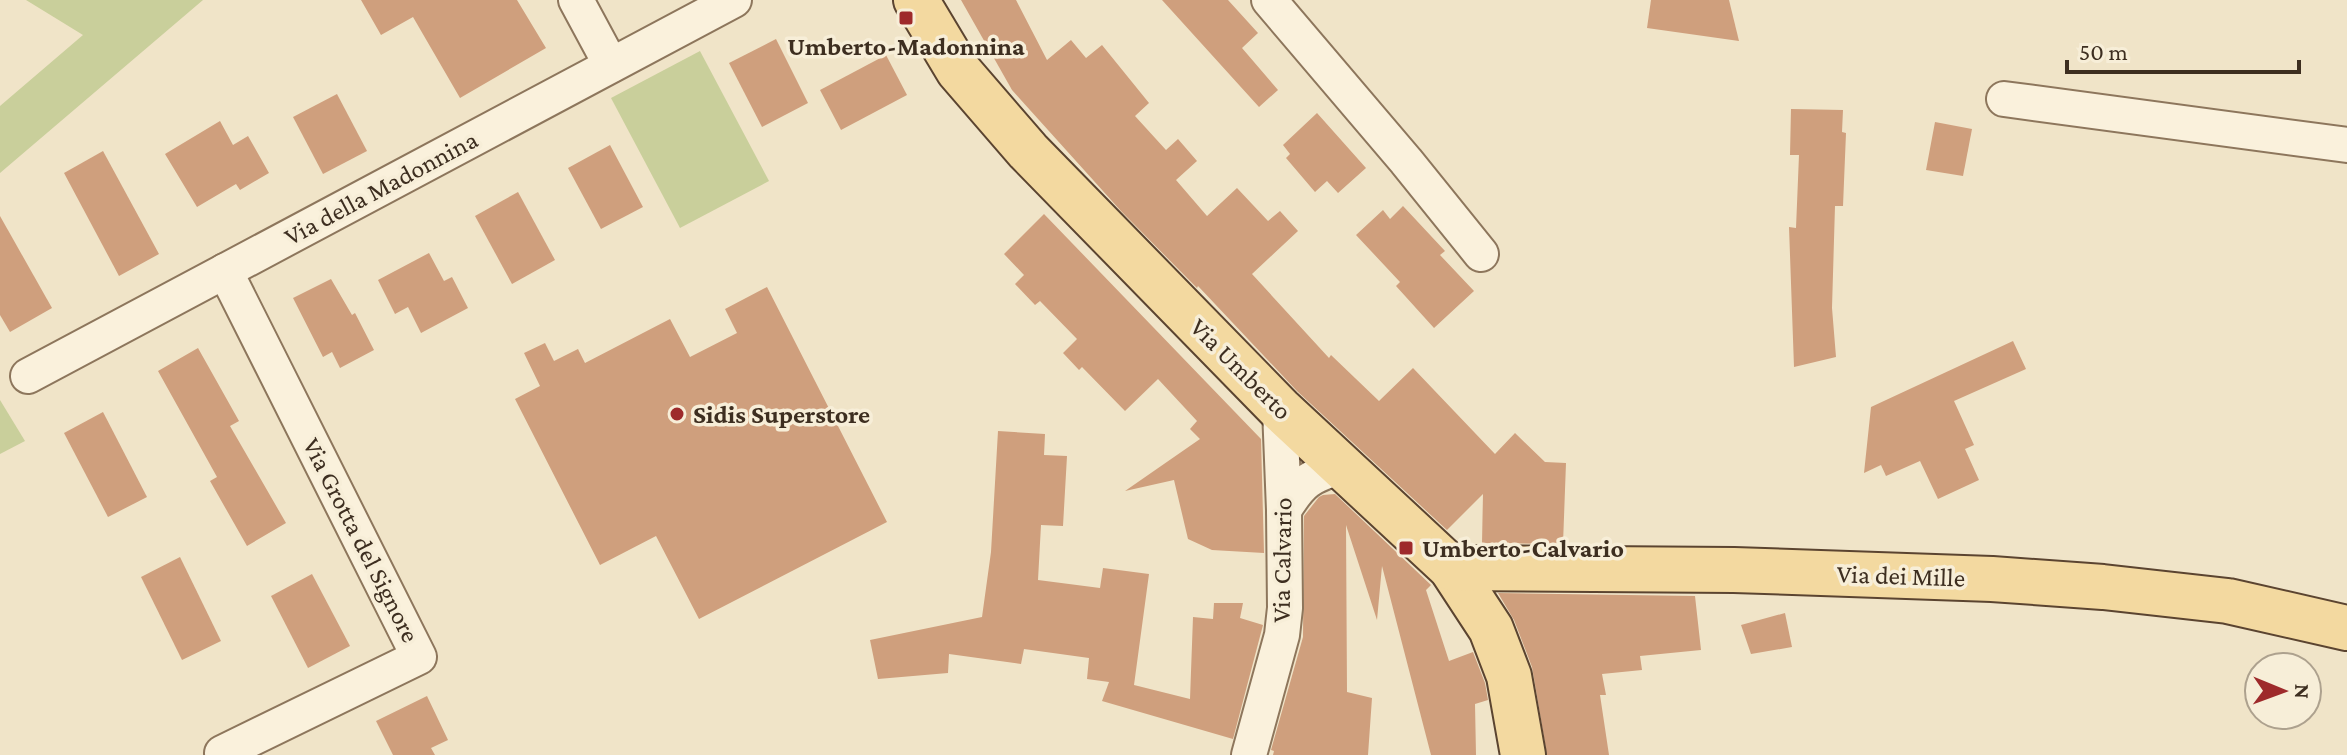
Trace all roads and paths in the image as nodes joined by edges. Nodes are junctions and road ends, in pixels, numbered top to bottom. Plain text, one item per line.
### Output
1 (576, 0) edge
2 (734, 0) edge
3 (916, 0) edge
4 (1269, 0) edge
5 (611, 65) junction
6 (2004, 99) dead end
7 (2347, 145) edge
8 (1481, 254) dead end
9 (225, 271) junction
10 (28, 376) dead end
11 (1280, 409) junction
12 (1341, 466) junction
13 (1284, 510) junction
14 (1451, 568) junction
15 (2347, 628) edge
16 (222, 753) dead end
17 (1249, 755) edge
18 (1523, 755) edge

1 - 5 street
2 - 5 street, Via della Madonnina
3 - 11 main road, Via Umberto
4 - 8 street
5 - 9 street, Via della Madonnina
6 - 7 street
9 - 10 street, Via della Madonnina
9 - 16 street, Via Grotta del Signore
11 - 12 main road, Via Umberto
11 - 13 street, Via Calvario
12 - 13 street
12 - 14 main road, Via Umberto
13 - 17 street, Via Calvario
14 - 15 main road, Via dei Mille
14 - 18 main road, Via Umberto

